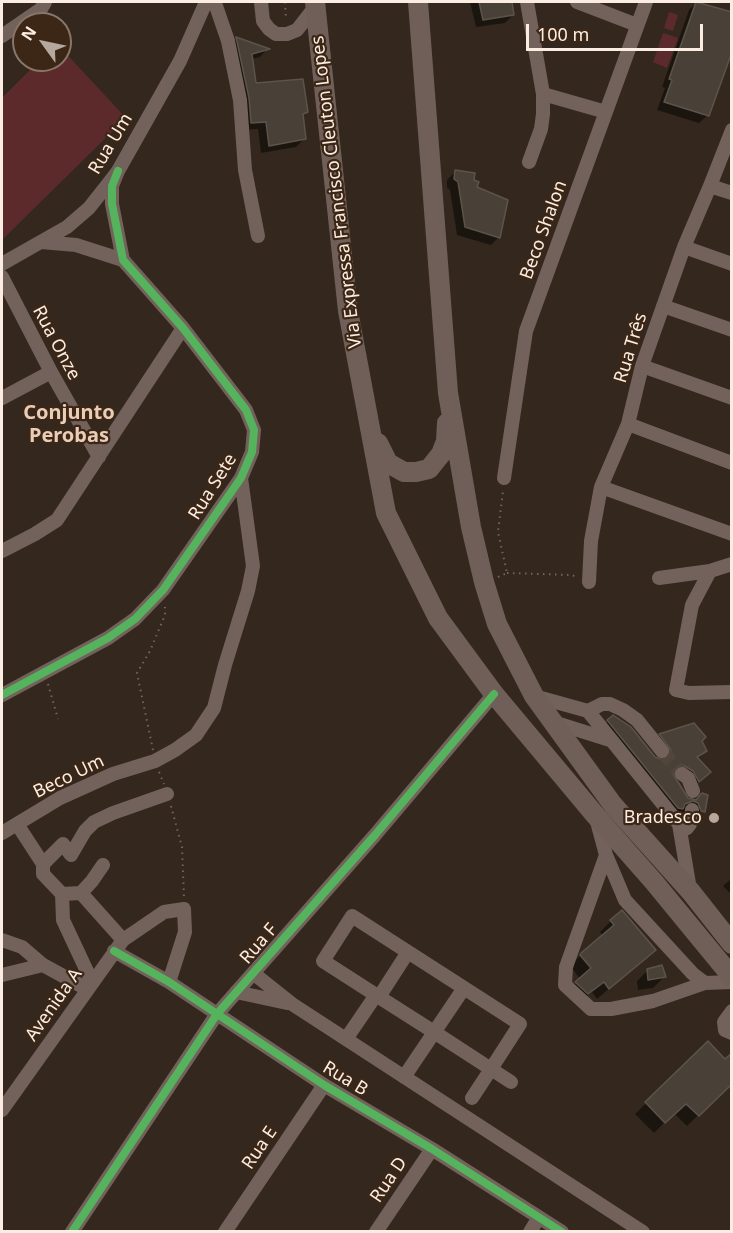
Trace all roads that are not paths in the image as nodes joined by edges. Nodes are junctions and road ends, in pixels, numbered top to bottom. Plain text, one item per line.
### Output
1 (45, 2) edge
2 (206, 2) edge
3 (212, 2) edge
4 (261, 2) edge
5 (418, 2) edge
6 (526, 2) edge
7 (577, 2) edge
8 (645, 2) edge
9 (315, 4) edge
10 (637, 25) junction
11 (2, 36) edge
12 (543, 94) junction
13 (606, 112) junction
14 (732, 130) edge
15 (529, 162) dead end
16 (118, 171) junction
17 (710, 186) junction
18 (732, 193) edge
19 (258, 236) dead end
20 (39, 242) junction
21 (684, 247) junction
22 (123, 260) junction
23 (2, 264) edge
24 (732, 264) edge
25 (2, 277) edge
26 (663, 306) junction
27 (183, 328) junction
28 (732, 330) edge
29 (642, 366) junction
30 (51, 372) junction
31 (448, 393) junction
32 (2, 398) edge
33 (732, 398) edge
34 (628, 424) junction
35 (370, 427) junction
36 (99, 457) junction
37 (732, 463) edge
38 (241, 477) junction
39 (504, 478) road end
40 (601, 487) junction
41 (732, 534) edge
42 (2, 551) edge
43 (732, 564) edge
44 (710, 571) junction
45 (659, 578) dead end
46 (589, 582) road end
47 (732, 692) edge
48 (494, 694) junction
49 (2, 695) edge
50 (534, 696) junction
51 (588, 711) junction
52 (552, 722) junction
53 (610, 740) junction
54 (662, 751) tunnel mouth
55 (155, 761) joint
56 (682, 774) tunnel mouth
57 (693, 791) dead end
58 (168, 794) dead end
59 (692, 810) dead end
60 (596, 816) junction
61 (18, 824) junction
62 (681, 830) junction
63 (2, 833) edge
64 (606, 855) junction
65 (43, 864) junction
66 (103, 865) dead end
67 (691, 892) junction
68 (81, 893) junction
69 (62, 894) junction
70 (2, 939) edge
71 (732, 944) edge
72 (118, 945) junction
73 (408, 952) junction
74 (43, 965) junction
75 (253, 974) junction
76 (2, 975) edge
77 (732, 977) edge
78 (169, 982) junction
79 (732, 982) edge
80 (705, 983) junction
81 (89, 986) junction
82 (464, 988) junction
83 (236, 992) junction
84 (378, 996) junction
85 (292, 1004) junction
86 (732, 1011) edge
87 (217, 1014) junction
88 (434, 1032) junction
89 (732, 1033) edge
90 (346, 1039) junction
91 (491, 1069) junction
92 (404, 1077) junction
93 (512, 1082) dead end
94 (324, 1085) junction
95 (472, 1098) dead end
96 (2, 1110) edge
97 (432, 1149) junction
98 (539, 1217) junction
99 (72, 1232) edge
100 (225, 1232) edge
101 (376, 1232) edge
102 (530, 1232) edge
103 (562, 1232) edge
104 (643, 1232) edge

1 - 11 street
2 - 16 street, Rua Um
3 - 19 street
4 - 9 street
5 - 31 highway
6 - 12 street
7 - 10 street
8 - 10 street, Beco Shalon
9 - 35 highway, Via Expressa Francisco Cleuton Lopes
10 - 13 street, Beco Shalon
12 - 13 street
12 - 15 street
13 - 39 street, Beco Shalon
14 - 17 street, Rua Três
16 - 20 street, Rua Um
16 - 22 street
17 - 18 street
17 - 21 street, Rua Três
20 - 22 street
20 - 23 street, Rua Um
21 - 24 street
21 - 26 street, Rua Três
22 - 27 street, Rua Sete
25 - 30 street, Rua Onze
26 - 28 street
26 - 29 street, Rua Três
27 - 36 street
27 - 38 street, Rua Sete
29 - 33 street
29 - 34 street, Rua Três
30 - 32 street
30 - 36 street, Rua Onze
31 - 35 highway
31 - 50 highway
34 - 37 street
34 - 40 street, Rua Três
35 - 48 highway, Via Expressa Francisco Cleuton Lopes
36 - 42 street
38 - 49 street, Rua Sete
38 - 55 street, Rua Sete
40 - 41 street
40 - 46 street, Rua Três
43 - 44 street
44 - 45 street
44 - 47 street
48 - 60 highway, Via Expressa Francisco Cleuton Lopes
48 - 75 street, Rua F
50 - 51 street
50 - 52 highway
51 - 53 street
51 - 54 street
52 - 53 street
52 - 67 highway
53 - 62 street
55 - 61 street, Beco Um
56 - 57 street
58 - 65 street
59 - 62 street
60 - 64 street
60 - 77 highway, Via Expressa Francisco Cleuton Lopes
61 - 63 street, Beco Um
61 - 65 street
62 - 67 street
64 - 80 street
64 - 80 street
65 - 69 street
66 - 68 street
67 - 71 highway
68 - 69 street
68 - 72 street, Rua B
69 - 81 street
70 - 74 street
72 - 78 street, Rua B
72 - 78 street
72 - 81 street, Avenida A
73 - 82 street
73 - 84 street
73 - 84 street
74 - 76 street
74 - 81 street
75 - 83 street, Rua F
75 - 85 street
78 - 87 street, Rua B
79 - 80 street
81 - 96 street, Avenida A
82 - 88 street
82 - 91 street
83 - 85 street
83 - 87 street, Rua F
84 - 88 street
84 - 90 street
85 - 90 street
86 - 89 street
87 - 94 street, Rua B
87 - 99 street, Rua F
88 - 91 street
88 - 92 street
90 - 92 street
91 - 93 street
91 - 95 street
92 - 104 street
94 - 97 street, Rua B
94 - 100 street, Rua E
97 - 98 street, Rua B
97 - 101 street, Rua D
98 - 102 street
98 - 103 street, Rua B

